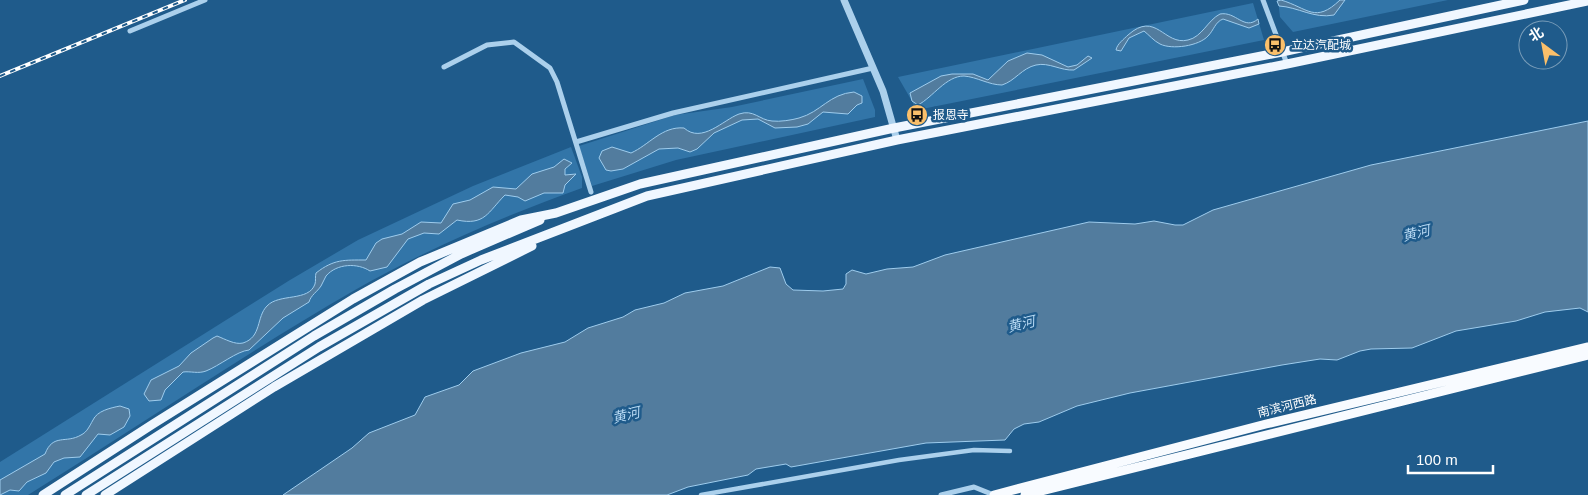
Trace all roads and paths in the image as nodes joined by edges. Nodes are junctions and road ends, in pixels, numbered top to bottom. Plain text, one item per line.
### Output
1 (205, 0) edge
2 (844, 0) edge
3 (1263, 0) edge
4 (1524, 0) edge
5 (1588, 1) edge
6 (130, 31) dead end
7 (1282, 52) junction
8 (1287, 64) junction
9 (444, 67) dead end
10 (873, 68) junction
11 (894, 128) junction
12 (897, 140) junction
13 (576, 142) junction
14 (591, 192) dead end
15 (556, 213) junction
16 (600, 214) junction
17 (1588, 347) edge
18 (1588, 355) edge
19 (1010, 451) dead end
20 (43, 495) edge
21 (65, 495) edge
22 (86, 495) edge
23 (105, 495) edge
24 (701, 495) edge
25 (941, 495) edge
26 (994, 495) edge
27 (1025, 495) edge

1 - 6 street
2 - 10 street
3 - 7 street
4 - 7 main road
5 - 8 main road
7 - 8 street
7 - 11 main road
8 - 12 main road
9 - 13 street
10 - 11 street
10 - 13 street
11 - 12 street
11 - 15 main road
12 - 16 main road
13 - 14 street
15 - 20 main road
15 - 21 main road
16 - 22 main road
16 - 23 main road
17 - 26 highway, 南滨河西路
18 - 27 highway, 南滨河西路
19 - 24 street
25 - 26 street

